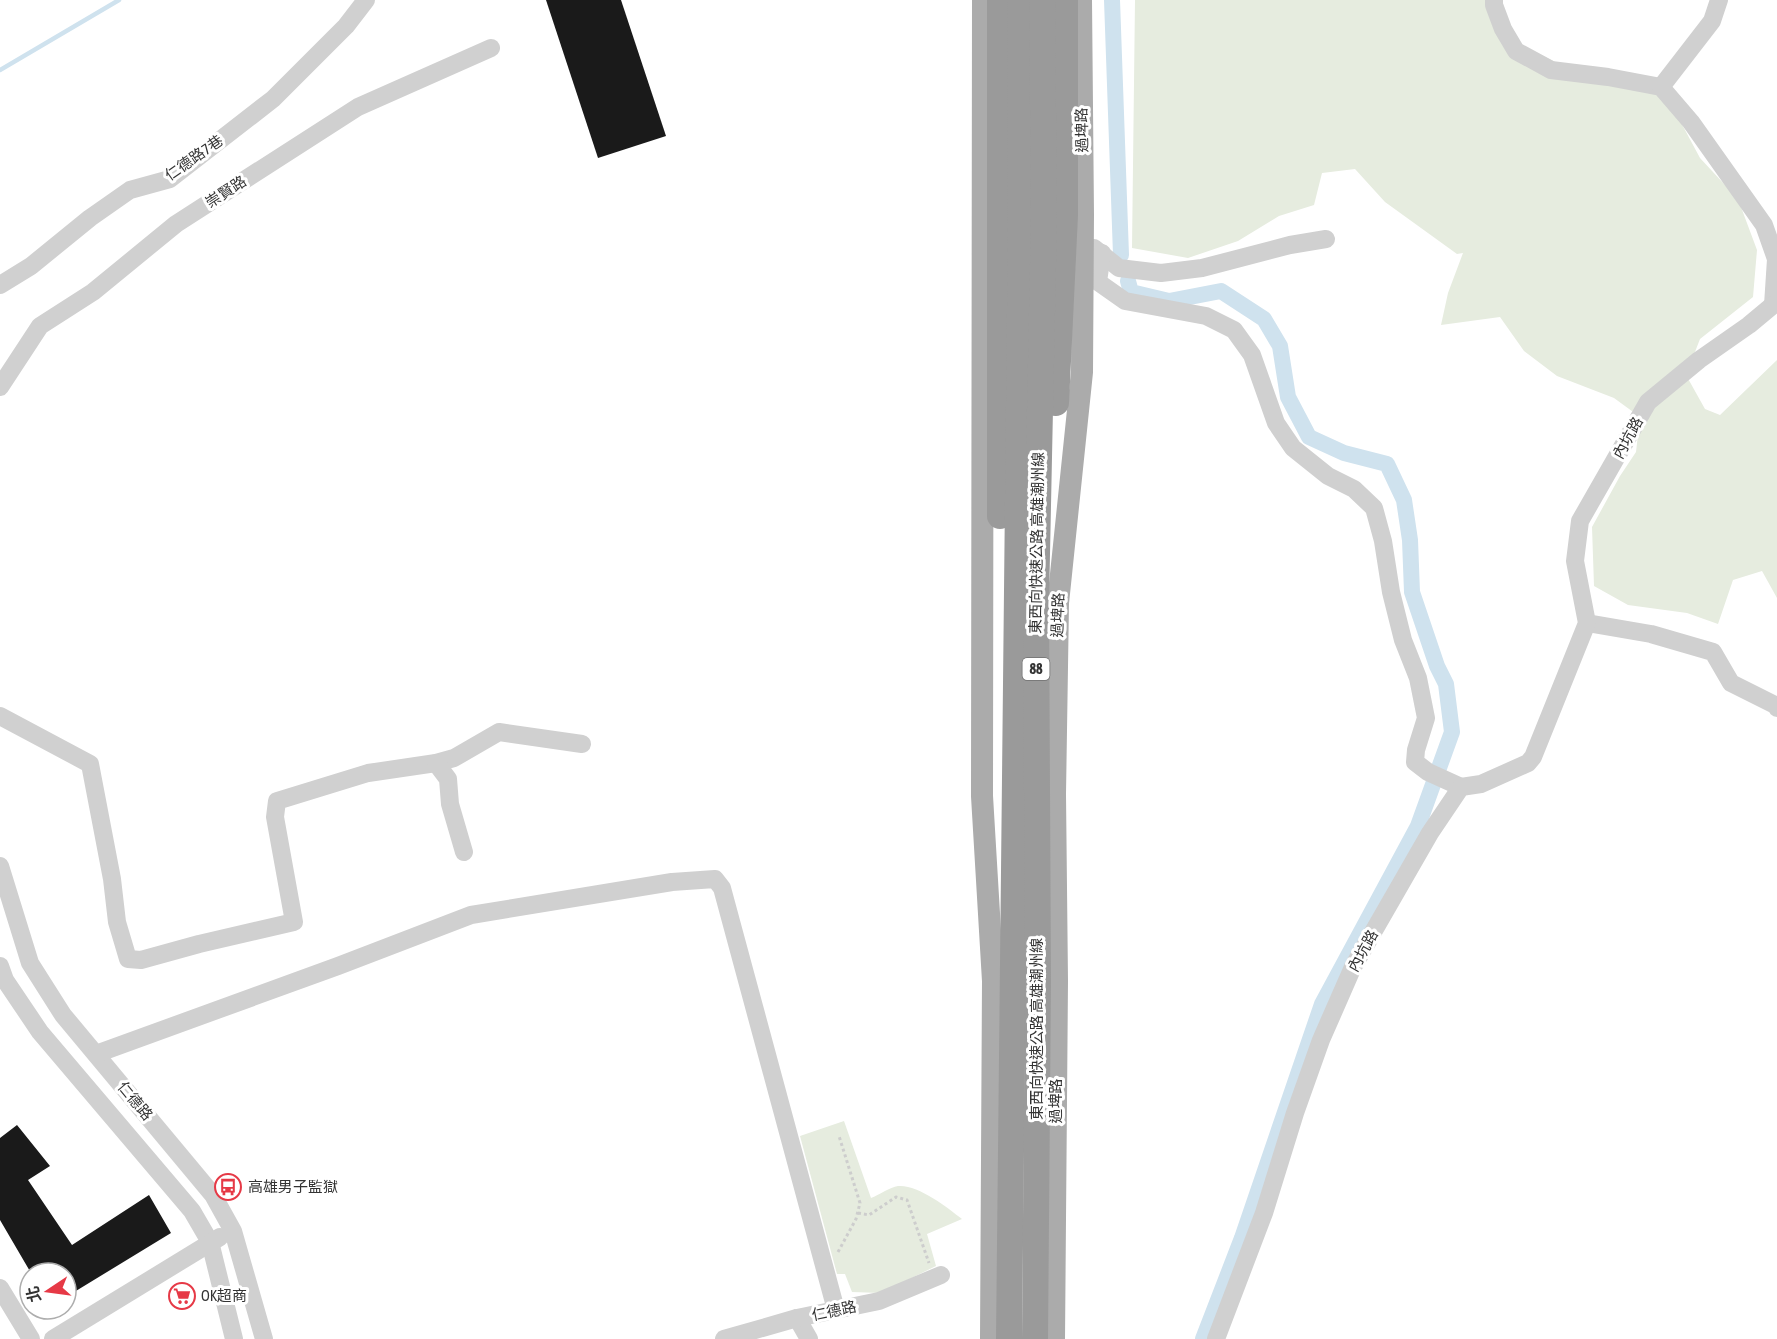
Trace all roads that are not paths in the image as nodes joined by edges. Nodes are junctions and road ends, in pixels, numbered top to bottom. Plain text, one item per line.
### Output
1 (366, 0) edge
2 (983, 0) edge
3 (1000, 0) edge
4 (1020, 0) edge
5 (1042, 0) edge
6 (1065, 0) edge
7 (1081, 0) edge
8 (1494, 0) edge
9 (1719, 0) edge
10 (491, 48) dead end
11 (1661, 87) junction
12 (1326, 239) dead end
13 (1092, 246) junction
14 (0, 285) edge
15 (1775, 307) edge
16 (0, 387) edge
17 (1036, 602) junction
18 (1587, 623) junction
19 (1777, 708) edge
20 (0, 716) edge
21 (582, 744) dead end
22 (436, 763) junction
23 (1461, 787) junction
24 (464, 852) dead end
25 (0, 866) edge
26 (2, 976) edge
27 (1012, 981) junction
28 (96, 1054) junction
29 (233, 1231) junction
30 (210, 1242) junction
31 (938, 1277) road end
32 (0, 1288) edge
33 (836, 1310) junction
34 (797, 1318) junction
35 (769, 1333) edge
36 (731, 1338) edge
37 (31, 1339) edge
38 (53, 1339) edge
39 (234, 1339) edge
40 (264, 1339) edge
41 (809, 1339) edge
42 (991, 1339) edge
43 (1010, 1339) edge
44 (1035, 1339) edge
45 (1054, 1339) edge
46 (1216, 1339) edge

1 - 14 street, 仁德路7巷
2 - 42 main road
3 - 27 highway
4 - 27 highway, 東西向快速公路 高雄潮州線 / 88
5 - 17 highway, 東西向快速公路 高雄潮州線 / 88
6 - 17 highway
7 - 13 main road, 過埤路
8 - 11 street
9 - 11 street
10 - 16 street, 崇賢路
11 - 15 street
12 - 13 street
13 - 23 street
13 - 45 main road, 過埤路
15 - 18 street, 內坑路
17 - 44 highway, 東西向快速公路 高雄潮州線 / 88
18 - 19 street
18 - 23 street
20 - 22 street
21 - 22 street
22 - 24 street
23 - 46 street, 內坑路
25 - 28 street, 仁德路
26 - 30 street, 仁德路
27 - 43 highway, 東西向快速公路 高雄潮州線 / 88
28 - 29 street, 仁德路
28 - 33 street
29 - 30 street
29 - 40 street, 仁德路
30 - 38 street
30 - 39 street, 仁德路
31 - 33 street, 仁德路
32 - 37 street
33 - 34 street, 仁德路
34 - 35 street, 仁德路
34 - 41 street
35 - 36 street, 仁德路

